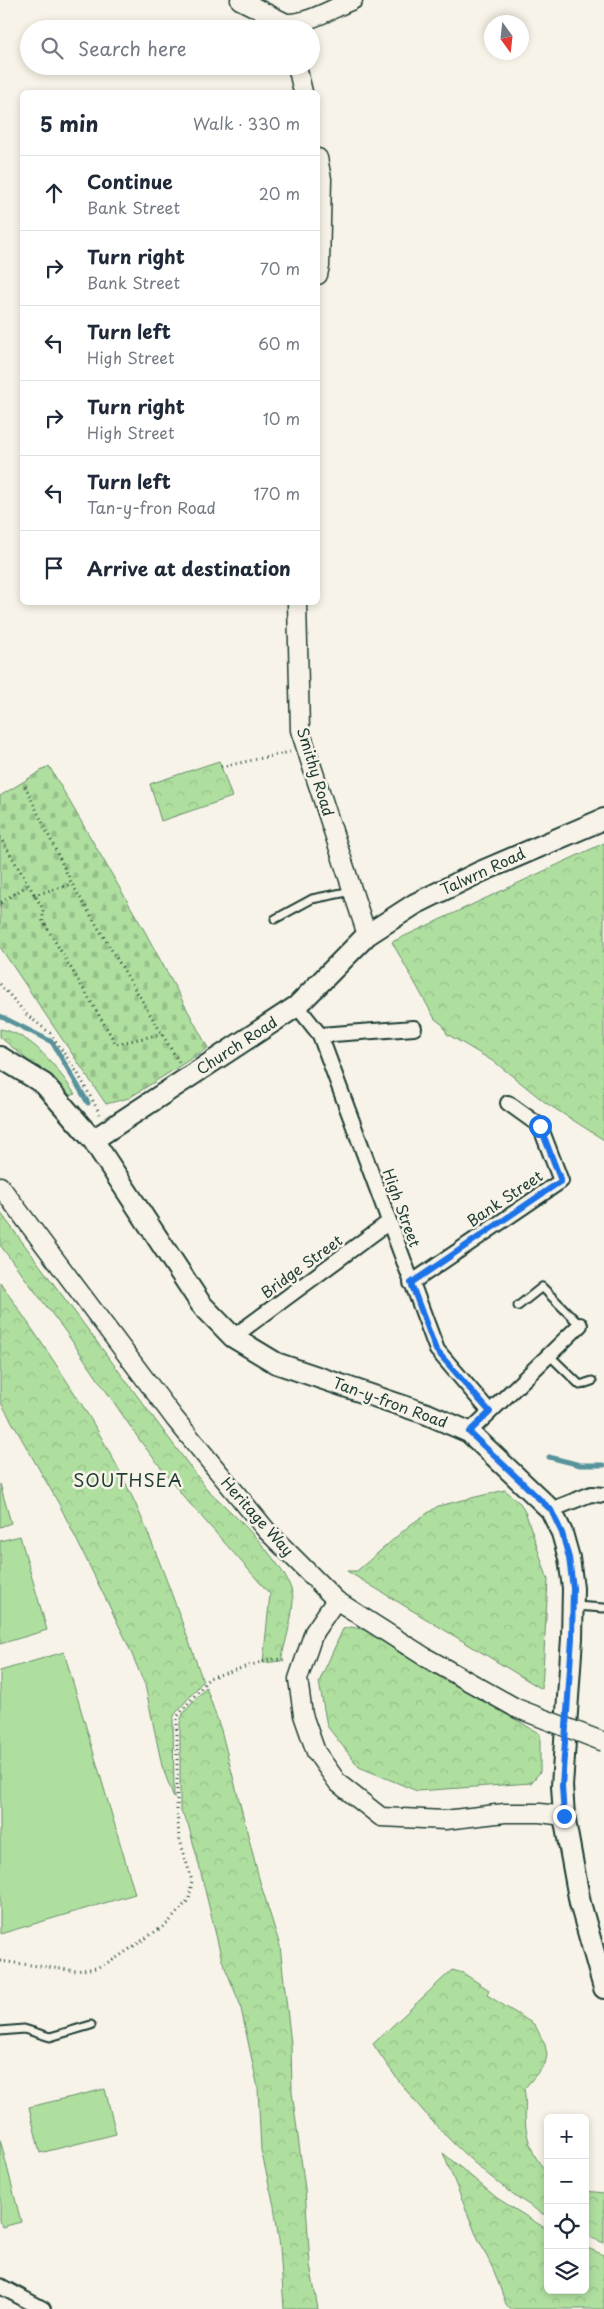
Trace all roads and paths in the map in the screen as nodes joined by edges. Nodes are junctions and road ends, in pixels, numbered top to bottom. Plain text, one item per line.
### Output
1 (240, 0) edge
2 (354, 0) edge
3 (280, 20) edge
4 (307, 20) edge
5 (299, 75) edge
6 (303, 90) edge
7 (320, 169) edge
8 (320, 266) edge
9 (297, 605) edge
10 (306, 748) junction
11 (221, 767) dead end
12 (25, 786) dead end
13 (604, 819) edge
14 (0, 837) edge
15 (72, 884) junction
16 (27, 886) dead end
17 (352, 891) junction
18 (34, 895) junction
19 (0, 901) edge
20 (0, 907) edge
21 (275, 919) dead end
22 (367, 935) junction
23 (0, 984) edge
24 (297, 1006) junction
25 (414, 1028) dead end
26 (162, 1034) junction
27 (320, 1035) junction
28 (0, 1057) edge
29 (184, 1071) dead end
30 (508, 1103) dead end
31 (101, 1135) junction
32 (0, 1186) edge
33 (389, 1222) junction
34 (411, 1283) junction
35 (518, 1306) dead end
36 (580, 1325) joint
37 (233, 1337) junction
38 (550, 1356) junction
39 (592, 1381) dead end
40 (490, 1412) junction
41 (469, 1432) junction
42 (604, 1495) edge
43 (551, 1510) junction
44 (336, 1600) junction
45 (573, 1606) junction
46 (604, 1608) edge
47 (303, 1661) junction
48 (604, 1742) edge
49 (564, 1816) junction
50 (0, 1961) edge
51 (604, 1988) edge
52 (91, 2025) dead end
53 (0, 2031) edge
54 (0, 2286) edge
55 (43, 2309) edge

1 - 3 street
2 - 4 street
5 - 6 street
7 - 8 street
9 - 10 street, Smithy Road
10 - 11 path
10 - 17 street, Smithy Road
12 - 15 path
13 - 22 main road, Talwrn Road
14 - 18 path
15 - 18 path
15 - 26 path
16 - 19 path
17 - 21 lane
17 - 22 street, Smithy Road
18 - 26 path
19 - 20 path
22 - 24 main road, Church Road
23 - 31 path
24 - 27 street, High Street
24 - 31 main road, Church Road
25 - 27 street
26 - 29 path
27 - 33 street, High Street
28 - 31 main road, Tan-y-fron Road
30 - 34 street, Bank Street
31 - 37 main road, Tan-y-fron Road
32 - 44 street, Heritage Way
33 - 34 street, High Street
33 - 37 street, Bridge Street
34 - 40 street, High Street
35 - 36 lane
36 - 38 street
37 - 41 main road, Tan-y-fron Road
38 - 39 lane
38 - 40 street
40 - 41 street
41 - 43 main road, Tan-y-fron Road
42 - 43 street
43 - 45 main road, Tan-y-fron Road
44 - 47 street
44 - 48 street, Heritage Way, bridge
45 - 46 lane
45 - 49 main road, Tan-y-fron Road
47 - 49 street
47 - 50 path
49 - 51 main road, Tan-y-fron Road
52 - 53 lane
54 - 55 street

